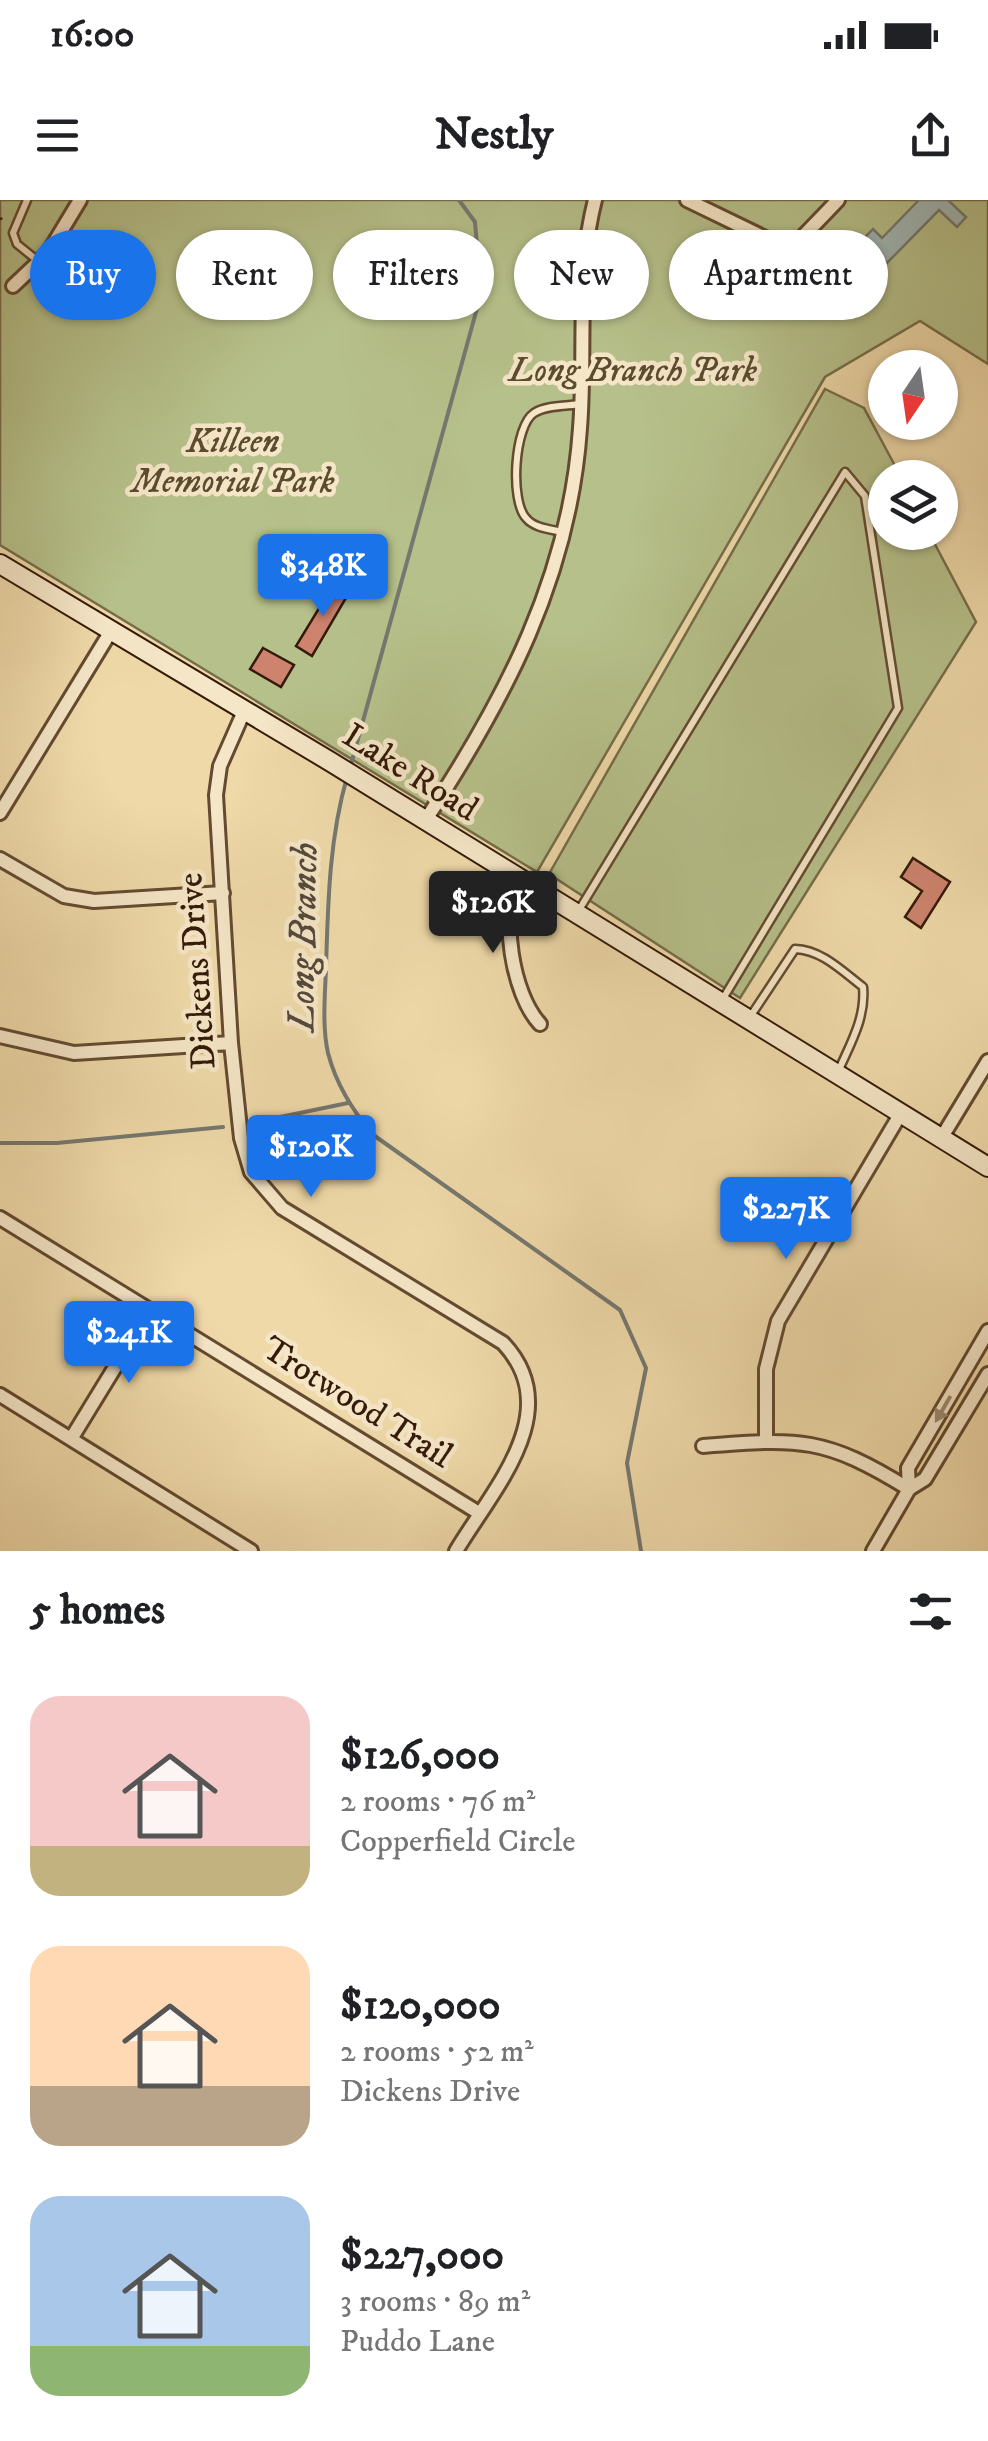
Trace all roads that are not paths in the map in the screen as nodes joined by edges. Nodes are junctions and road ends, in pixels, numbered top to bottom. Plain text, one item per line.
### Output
1 (26, 200) edge
2 (80, 200) edge
3 (595, 200) edge
4 (687, 200) edge
5 (838, 200) edge
6 (64, 230) edge
7 (30, 255) edge
8 (30, 270) edge
9 (13, 286) dead end
10 (582, 404) junction
11 (564, 532) junction
12 (0, 564) edge
13 (112, 631) junction
14 (245, 709) junction
15 (0, 813) edge
16 (425, 821) junction
17 (0, 859) edge
18 (518, 878) junction
19 (224, 893) junction
20 (577, 914) junction
21 (721, 1003) junction
22 (749, 1019) junction
23 (540, 1024) dead end
24 (0, 1036) edge
25 (231, 1043) junction
26 (988, 1061) edge
27 (837, 1073) junction
28 (900, 1112) junction
29 (942, 1137) junction
30 (988, 1168) edge
31 (0, 1218) edge
32 (150, 1310) junction
33 (988, 1331) edge
34 (972, 1358) junction
35 (988, 1370) edge
36 (0, 1394) edge
37 (71, 1439) junction
38 (766, 1441) junction
39 (703, 1446) dead end
40 (908, 1489) junction
41 (479, 1512) junction
42 (252, 1551) edge
43 (456, 1551) edge
44 (873, 1551) edge

1 - 7 lane
2 - 6 street
3 - 10 street
4 - 5 street
8 - 9 street
10 - 11 street
10 - 11 lane
11 - 16 street
12 - 13 street, Lake Road
13 - 14 street, Lake Road
13 - 15 street
14 - 16 street, Lake Road
14 - 19 street, Dickens Drive
16 - 18 street, Lake Road
17 - 19 street
18 - 20 street, Lake Road
18 - 23 street
19 - 25 street, Dickens Drive
20 - 21 street, Lake Road
20 - 21 lane
21 - 22 street, Lake Road
22 - 27 street, Lake Road
22 - 27 lane
24 - 25 street
25 - 41 street, Dickens Drive
26 - 29 street
27 - 28 street, Lake Road
28 - 29 street, Lake Road
28 - 38 street
29 - 30 street, Lake Road
31 - 32 street, Trotwood Trail
32 - 37 street
32 - 41 street, Trotwood Trail
33 - 34 street
34 - 35 street
34 -> 40 street
35 - 40 street
36 - 37 street
37 - 42 street
38 - 39 street
38 - 40 street
40 - 44 street
41 - 43 street, Dickens Drive

